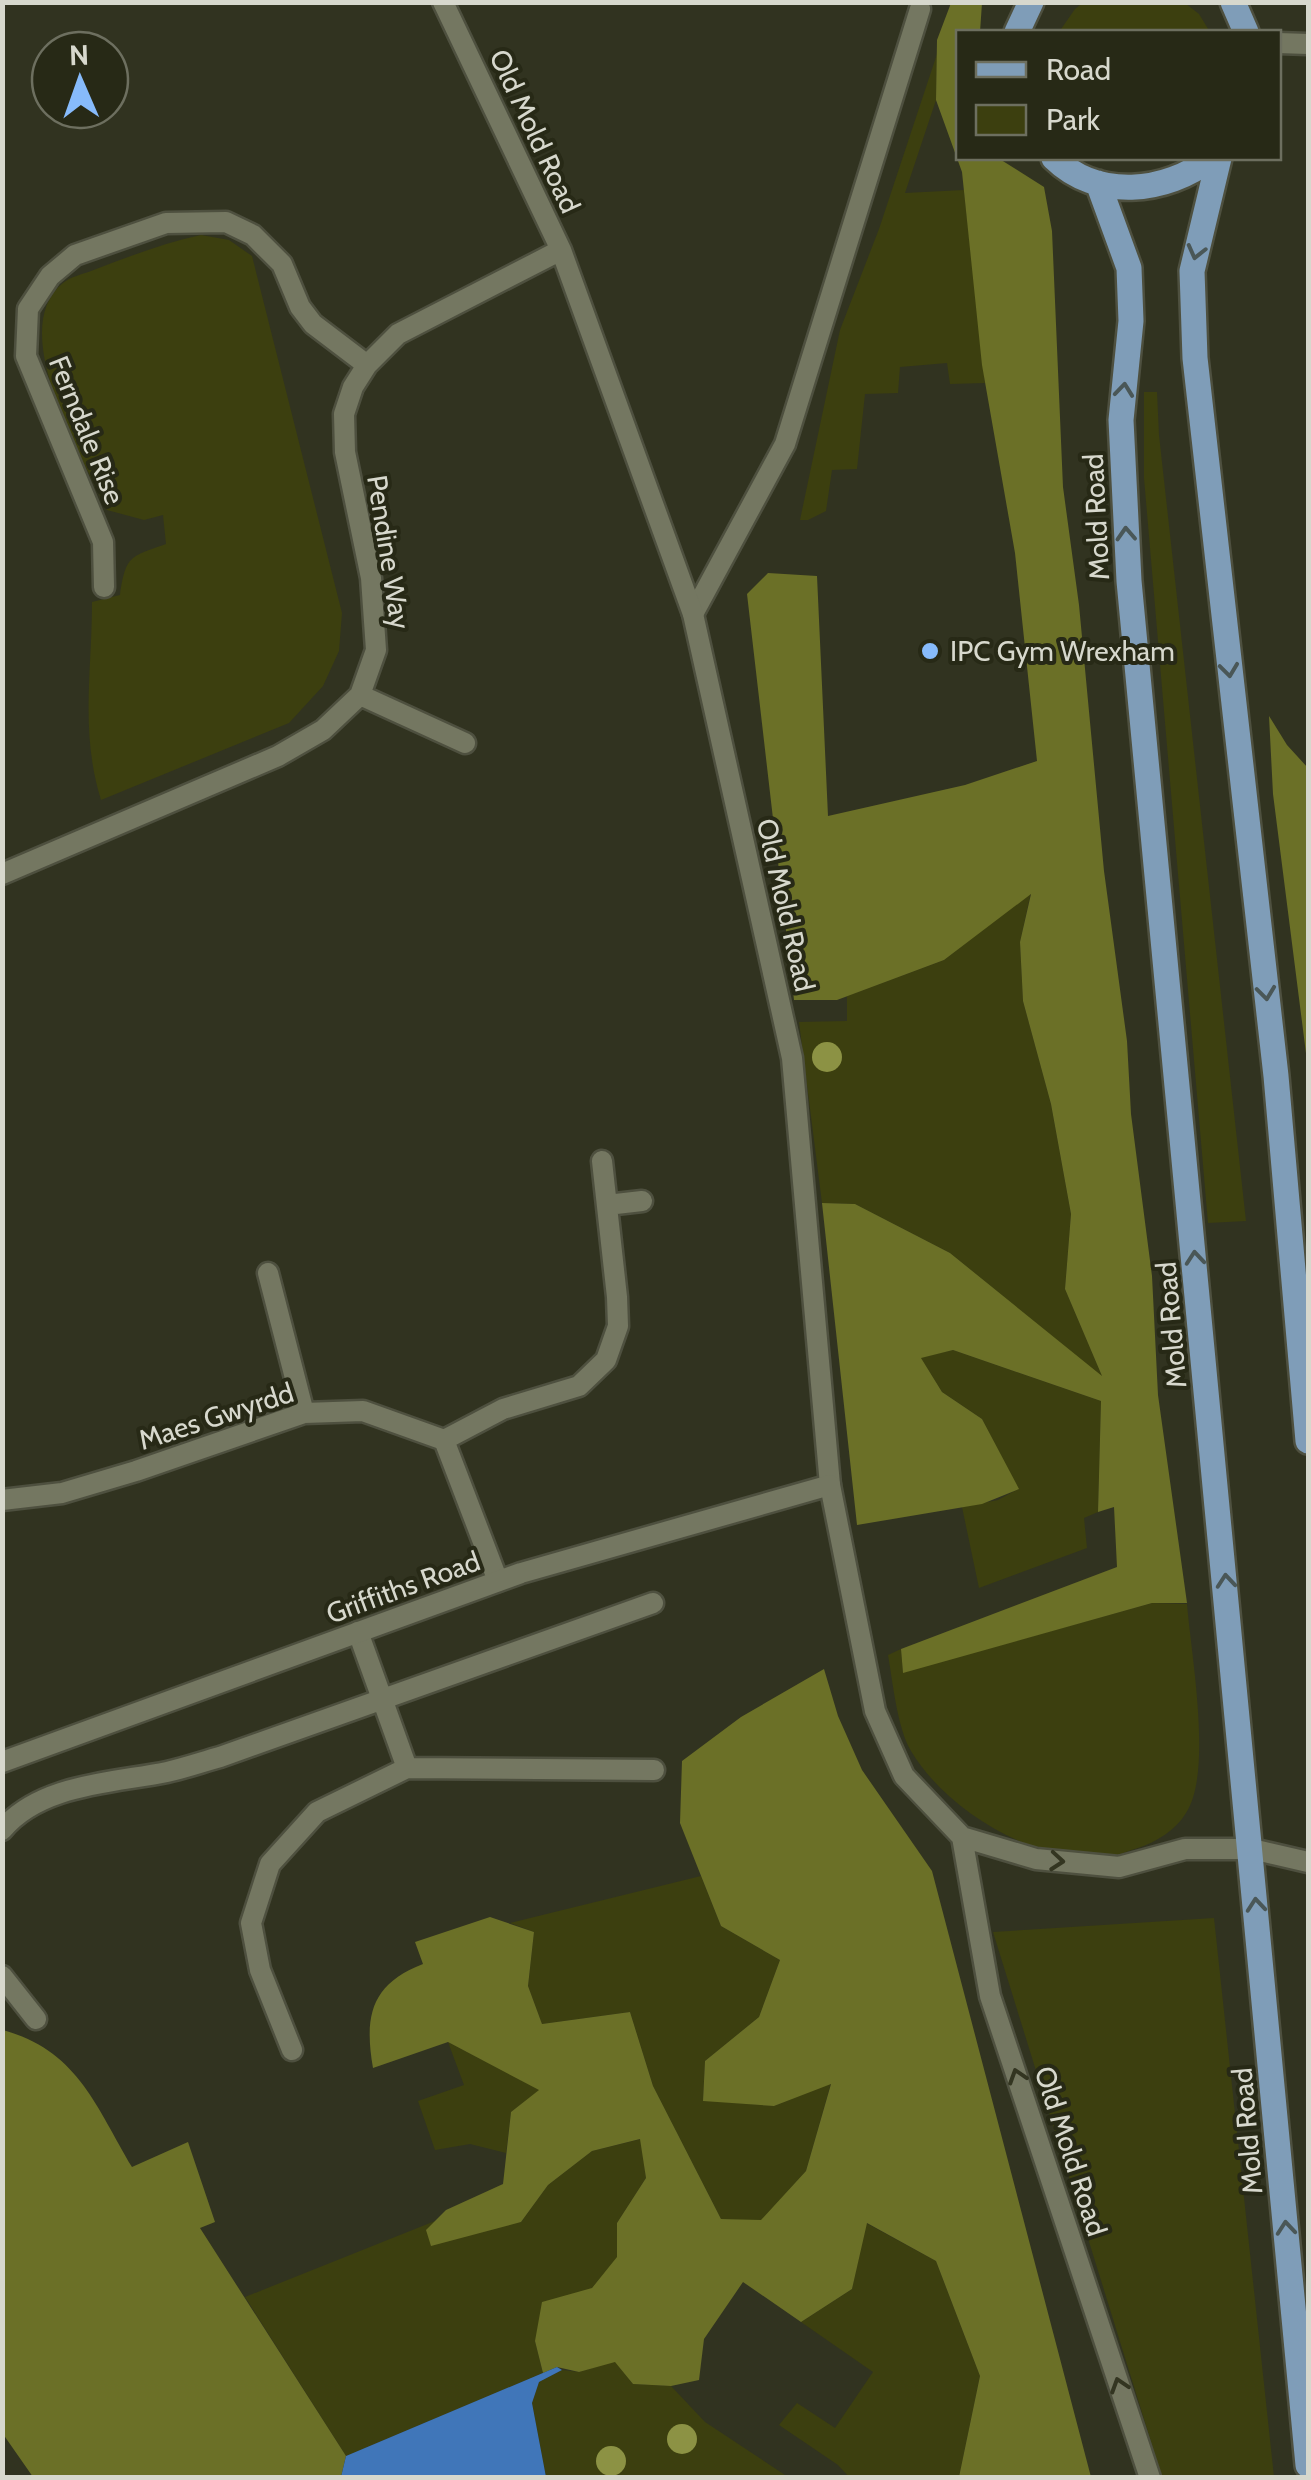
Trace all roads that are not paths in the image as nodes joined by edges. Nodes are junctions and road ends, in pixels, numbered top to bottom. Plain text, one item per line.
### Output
1 (443, 2) edge
2 (1032, 2) edge
3 (1233, 2) edge
4 (920, 10) dead end
5 (1018, 30) edge
6 (1245, 30) edge
7 (1281, 43) edge
8 (1308, 44) edge
9 (1056, 160) edge
10 (1208, 160) edge
11 (1220, 160) edge
12 (1098, 183) junction
13 (561, 250) junction
14 (367, 366) junction
15 (104, 587) dead end
16 (694, 614) junction
17 (360, 695) junction
18 (465, 743) dead end
19 (2, 874) edge
20 (602, 1161) dead end
21 (642, 1201) dead end
22 (608, 1204) junction
23 (268, 1273) dead end
24 (304, 1413) junction
25 (444, 1440) junction
26 (1308, 1440) edge
27 (830, 1485) junction
28 (2, 1500) edge
29 (498, 1581) junction
30 (654, 1604) dead end
31 (358, 1632) junction
32 (382, 1700) junction
33 (2, 1762) edge
34 (407, 1768) junction
35 (654, 1770) dead end
36 (2, 1830) edge
37 (962, 1837) junction
38 (1252, 1849) junction
39 (1308, 1862) edge
40 (2, 1976) edge
41 (36, 2020) dead end
42 (292, 2050) dead end
43 (1308, 2465) edge
44 (1150, 2478) edge

1 - 13 street, Old Mold Road
2 - 5 main road
3 - 6 main road
4 - 16 street
7 - 8 street
9 - 12 main road
10 - 12 main road
11 -> 26 main road
38 -> 12 main road, Mold Road
13 - 14 street, Pendine Way
13 - 16 street, Old Mold Road
14 - 15 street, Ferndale Rise
14 - 17 street, Pendine Way
16 - 27 street, Old Mold Road
17 - 18 street
17 - 19 street, Pendine Way
20 - 22 street
21 - 22 street
22 - 25 street
23 - 24 street
24 - 25 street, Maes Gwyrdd
24 - 28 street, Maes Gwyrdd
25 - 29 street
27 - 29 street, Griffiths Road
27 - 37 street, Old Mold Road
29 - 31 street, Griffiths Road
30 - 32 street
31 - 32 street
31 - 33 street, Griffiths Road
32 - 34 street
32 - 36 street
34 - 35 street
34 - 42 street
37 -> 38 street, Old Mold Road
44 -> 37 street, Old Mold Road
38 - 39 street, Old Mold Road
43 -> 38 main road, Mold Road
40 - 41 street

